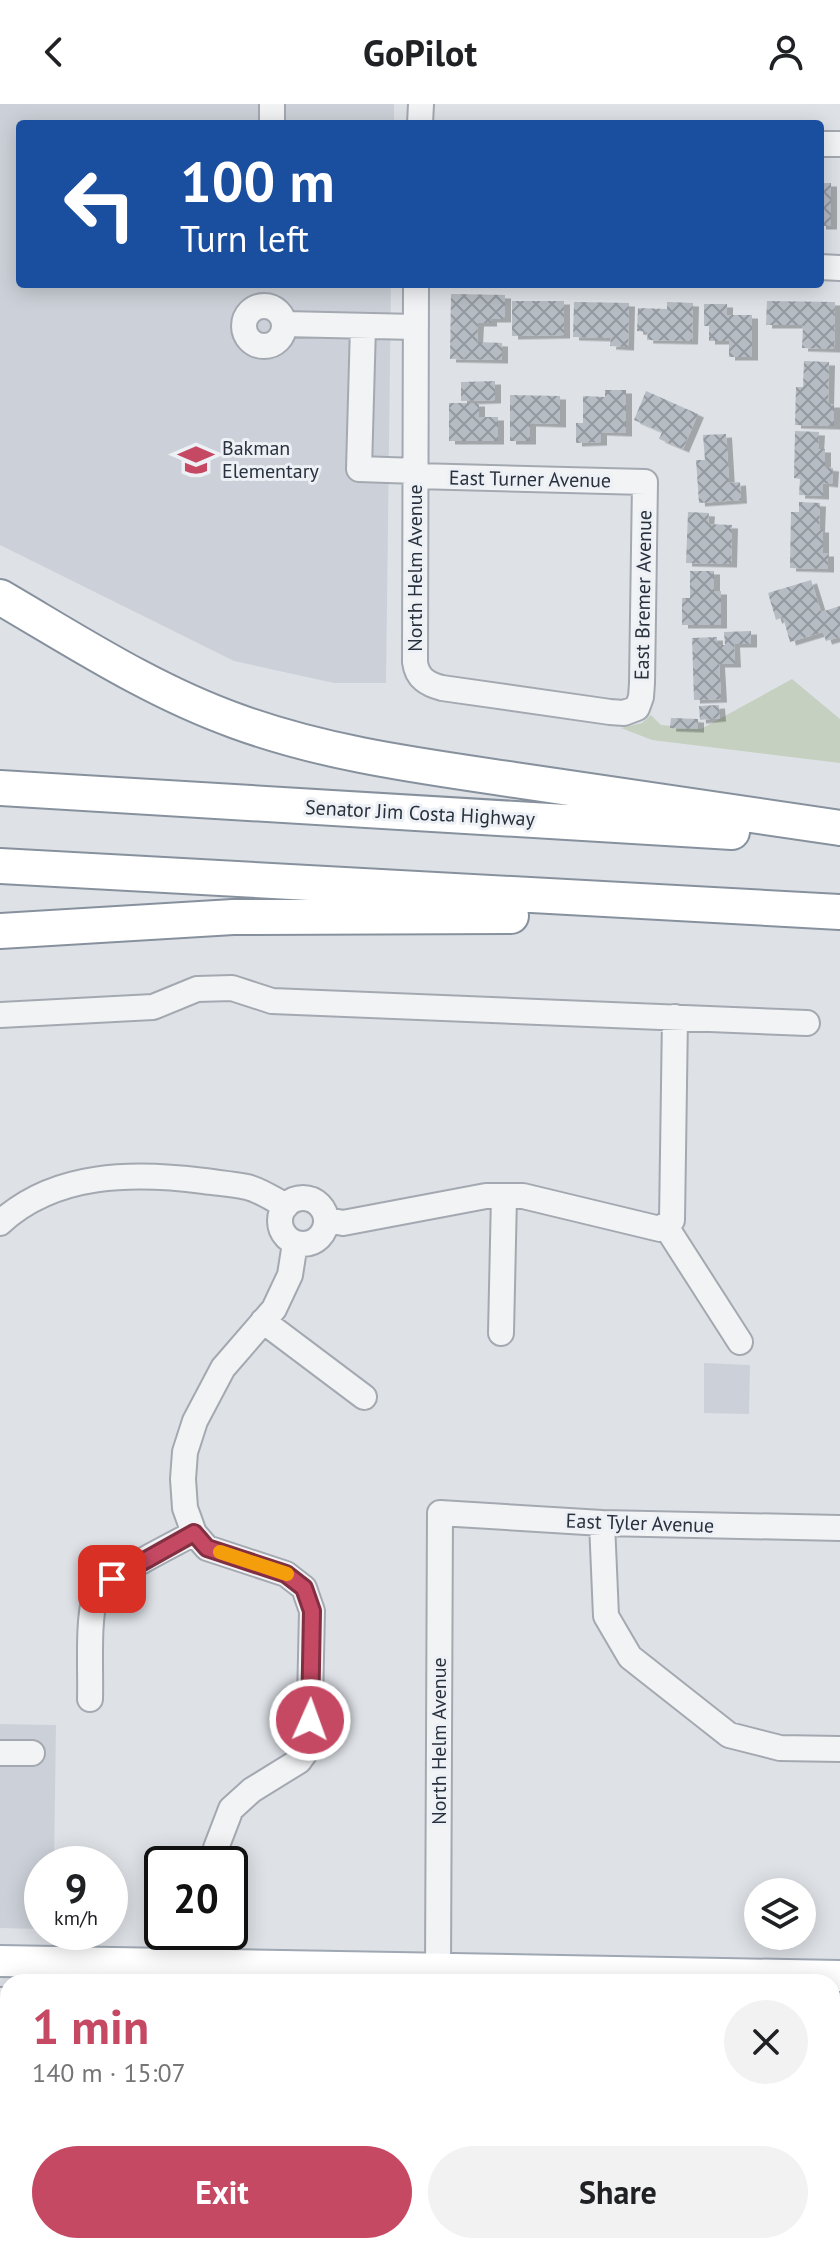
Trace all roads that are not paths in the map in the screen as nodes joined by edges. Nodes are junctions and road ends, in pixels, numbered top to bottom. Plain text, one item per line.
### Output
1 (416, 288) edge
2 (265, 295) edge
3 (284, 324) junction
4 (363, 326) junction
5 (416, 327) junction
6 (416, 473) junction
7 (645, 482) joint
8 (0, 597) edge
9 (637, 708) joint
10 (0, 788) edge
11 (840, 828) edge
12 (840, 838) edge
13 (0, 866) edge
14 (840, 914) edge
15 (0, 931) edge
16 (0, 1015) edge
17 (675, 1017) junction
18 (807, 1023) dead end
19 (504, 1196) junction
20 (286, 1206) junction
21 (327, 1220) junction
22 (0, 1223) edge
23 (665, 1225) junction
24 (295, 1243) junction
25 (263, 1321) junction
26 (501, 1333) dead end
27 (740, 1342) dead end
28 (364, 1397) dead end
29 (440, 1513) joint
30 (602, 1523) junction
31 (840, 1528) edge
32 (194, 1533) junction
33 (90, 1699) dead end
34 (840, 1749) edge
35 (0, 1753) edge
36 (32, 1753) dead end
37 (215, 1846) edge
38 (179, 1950) edge
39 (214, 1950) edge
40 (0, 1961) edge
41 (179, 1964) junction
42 (214, 1965) junction
43 (438, 1970) junction
44 (379, 1974) edge
45 (405, 1974) edge
46 (706, 1974) edge

1 - 5 street, North Helm Avenue
2 - 3 street
2 - 3 street
3 - 4 street
4 - 5 street
4 - 6 street, East Turner Avenue
5 - 6 street, North Helm Avenue
6 - 7 street, East Turner Avenue
6 - 9 street, North Helm Avenue
7 - 9 street, East Bremer Avenue
8 - 11 highway
10 - 12 highway, Senator Jim Costa Highway
13 - 14 highway
14 - 15 highway
16 - 17 street
17 - 18 street
17 - 23 street
19 - 21 street
19 - 23 street
19 - 26 street
20 - 21 street
20 - 22 street
20 - 24 street
21 - 24 street
23 - 27 street
24 - 25 street
25 - 28 street
25 - 32 street
29 - 30 street, East Tyler Avenue
29 - 43 street, North Helm Avenue
30 - 31 street, East Tyler Avenue
30 - 34 street
32 - 33 street
32 - 37 street
35 - 36 street
38 - 41 street
39 - 42 street
40 - 41 main road
41 - 42 main road
42 - 44 main road
43 - 45 main road
43 - 46 main road

